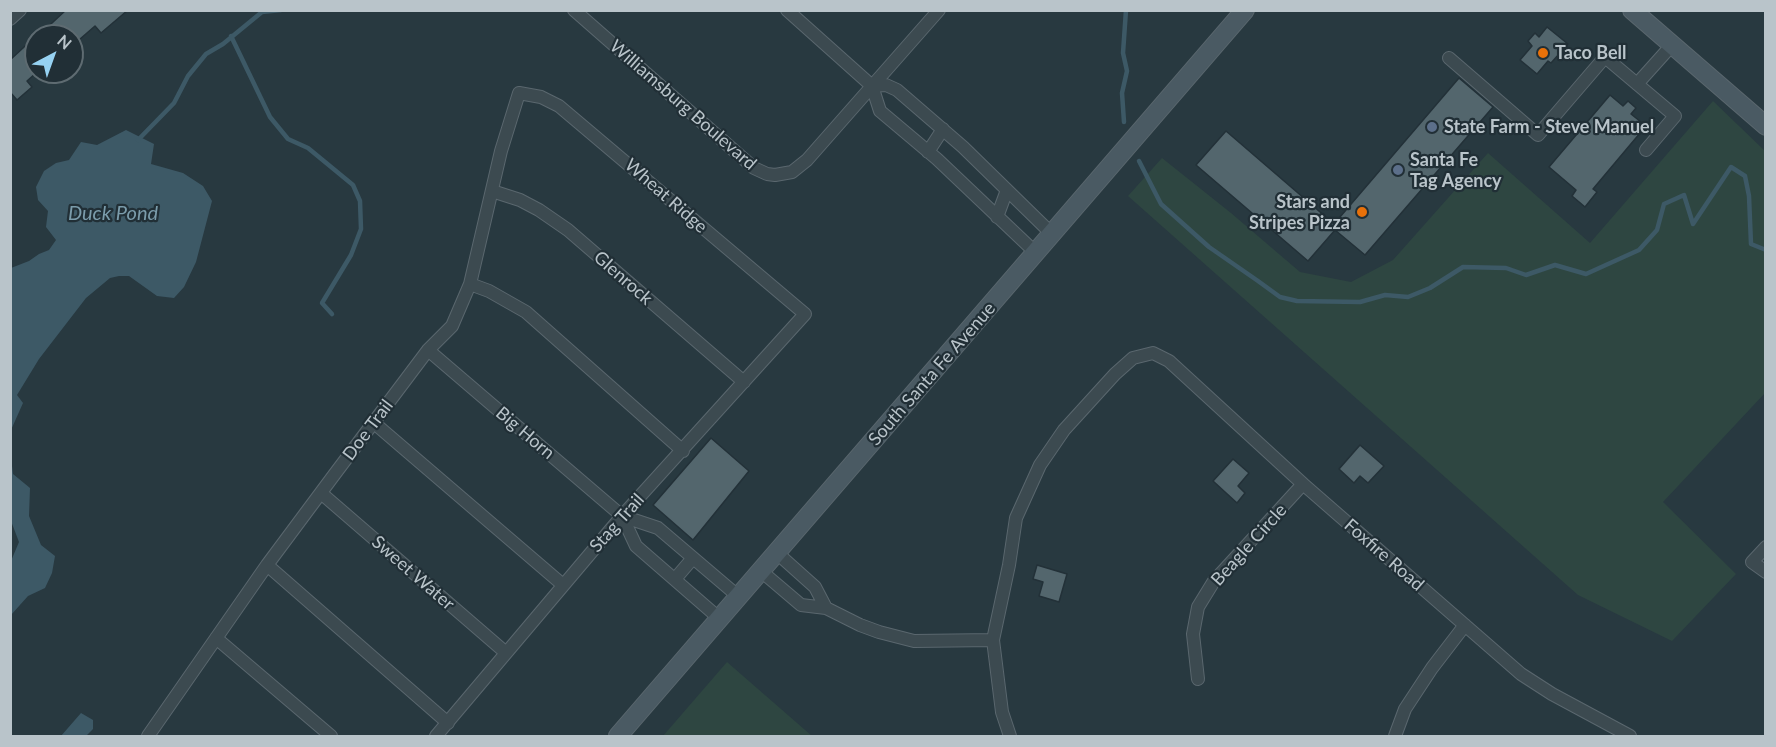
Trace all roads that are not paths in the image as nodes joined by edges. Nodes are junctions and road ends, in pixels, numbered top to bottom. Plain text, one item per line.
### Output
1 (20, 10) edge
2 (574, 10) edge
3 (787, 10) edge
4 (939, 10) edge
5 (1245, 10) edge
6 (1632, 10) edge
7 (10, 19) edge
8 (1671, 45) junction
9 (1449, 58) dead end
10 (1638, 84) junction
11 (872, 86) junction
12 (519, 93) joint
13 (1766, 126) edge
14 (942, 129) junction
15 (1646, 150) dead end
16 (928, 152) junction
17 (1007, 190) junction
18 (492, 191) junction
19 (997, 217) junction
20 (1052, 234) junction
21 (1036, 253) junction
22 (470, 284) junction
23 (805, 315) joint
24 (428, 350) junction
25 (744, 382) junction
26 (373, 422) junction
27 (683, 451) junction
28 (1303, 484) junction
29 (321, 493) junction
30 (622, 516) junction
31 (1766, 547) edge
32 (777, 553) junction
33 (693, 558) junction
34 (267, 565) junction
35 (761, 571) junction
36 (1766, 572) edge
37 (675, 579) junction
38 (562, 585) junction
39 (739, 597) junction
40 (826, 608) junction
41 (720, 619) junction
42 (1465, 625) junction
43 (216, 638) junction
44 (993, 640) junction
45 (505, 652) junction
46 (1198, 679) dead end
47 (448, 723) junction
48 (1612, 732) edge
49 (148, 736) edge
50 (331, 736) edge
51 (435, 736) edge
52 (618, 736) edge
53 (1010, 736) edge
54 (1395, 736) edge
55 (1630, 736) edge

1 - 7 street
2 - 11 street, Williamsburg Boulevard
3 - 11 street
4 - 11 street, Williamsburg Boulevard
5 - 20 main road, South Santa Fe Avenue
6 - 8 main road
8 - 10 street
8 - 13 main road
9 - 10 street
10 - 15 street
11 - 14 street
11 - 16 street
12 - 18 street, Doe Trail
12 - 23 street, Wheat Ridge
14 - 16 street
14 - 17 street
16 - 19 street
17 - 19 street
17 - 20 street
18 - 22 street, Doe Trail
18 - 25 street, Glenrock
19 - 21 street
20 - 21 main road, South Santa Fe Avenue
21 - 32 main road, South Santa Fe Avenue
22 - 24 street, Doe Trail
22 - 27 street
23 - 25 street, Stag Trail
24 - 26 street, Doe Trail
24 - 30 street, Big Horn
25 - 27 street, Stag Trail
26 - 29 street, Doe Trail
26 - 38 street
27 - 30 street, Stag Trail
28 - 42 street, Foxfire Road
28 - 44 street, Foxfire Road
28 - 46 street, Beagle Circle
29 - 34 street, Doe Trail
29 - 45 street, Sweet Water
30 - 33 street, Big Horn
30 - 37 street, Big Horn
30 - 38 street, Stag Trail
31 - 36 street
32 - 35 main road, South Santa Fe Avenue
32 - 40 street
33 - 37 street
33 - 39 street, Big Horn
34 - 43 street, Doe Trail
34 - 47 street
35 - 39 main road, South Santa Fe Avenue
35 - 40 street
37 - 41 street, Big Horn
38 - 45 street, Stag Trail
39 - 41 main road, South Santa Fe Avenue
40 - 44 street
41 - 52 main road, South Santa Fe Avenue
42 - 48 street, Foxfire Road
42 - 54 street
43 - 49 street, Doe Trail
43 - 50 street
44 - 53 street
45 - 47 street, Stag Trail
47 - 51 street, Stag Trail
48 - 55 street, Foxfire Road

